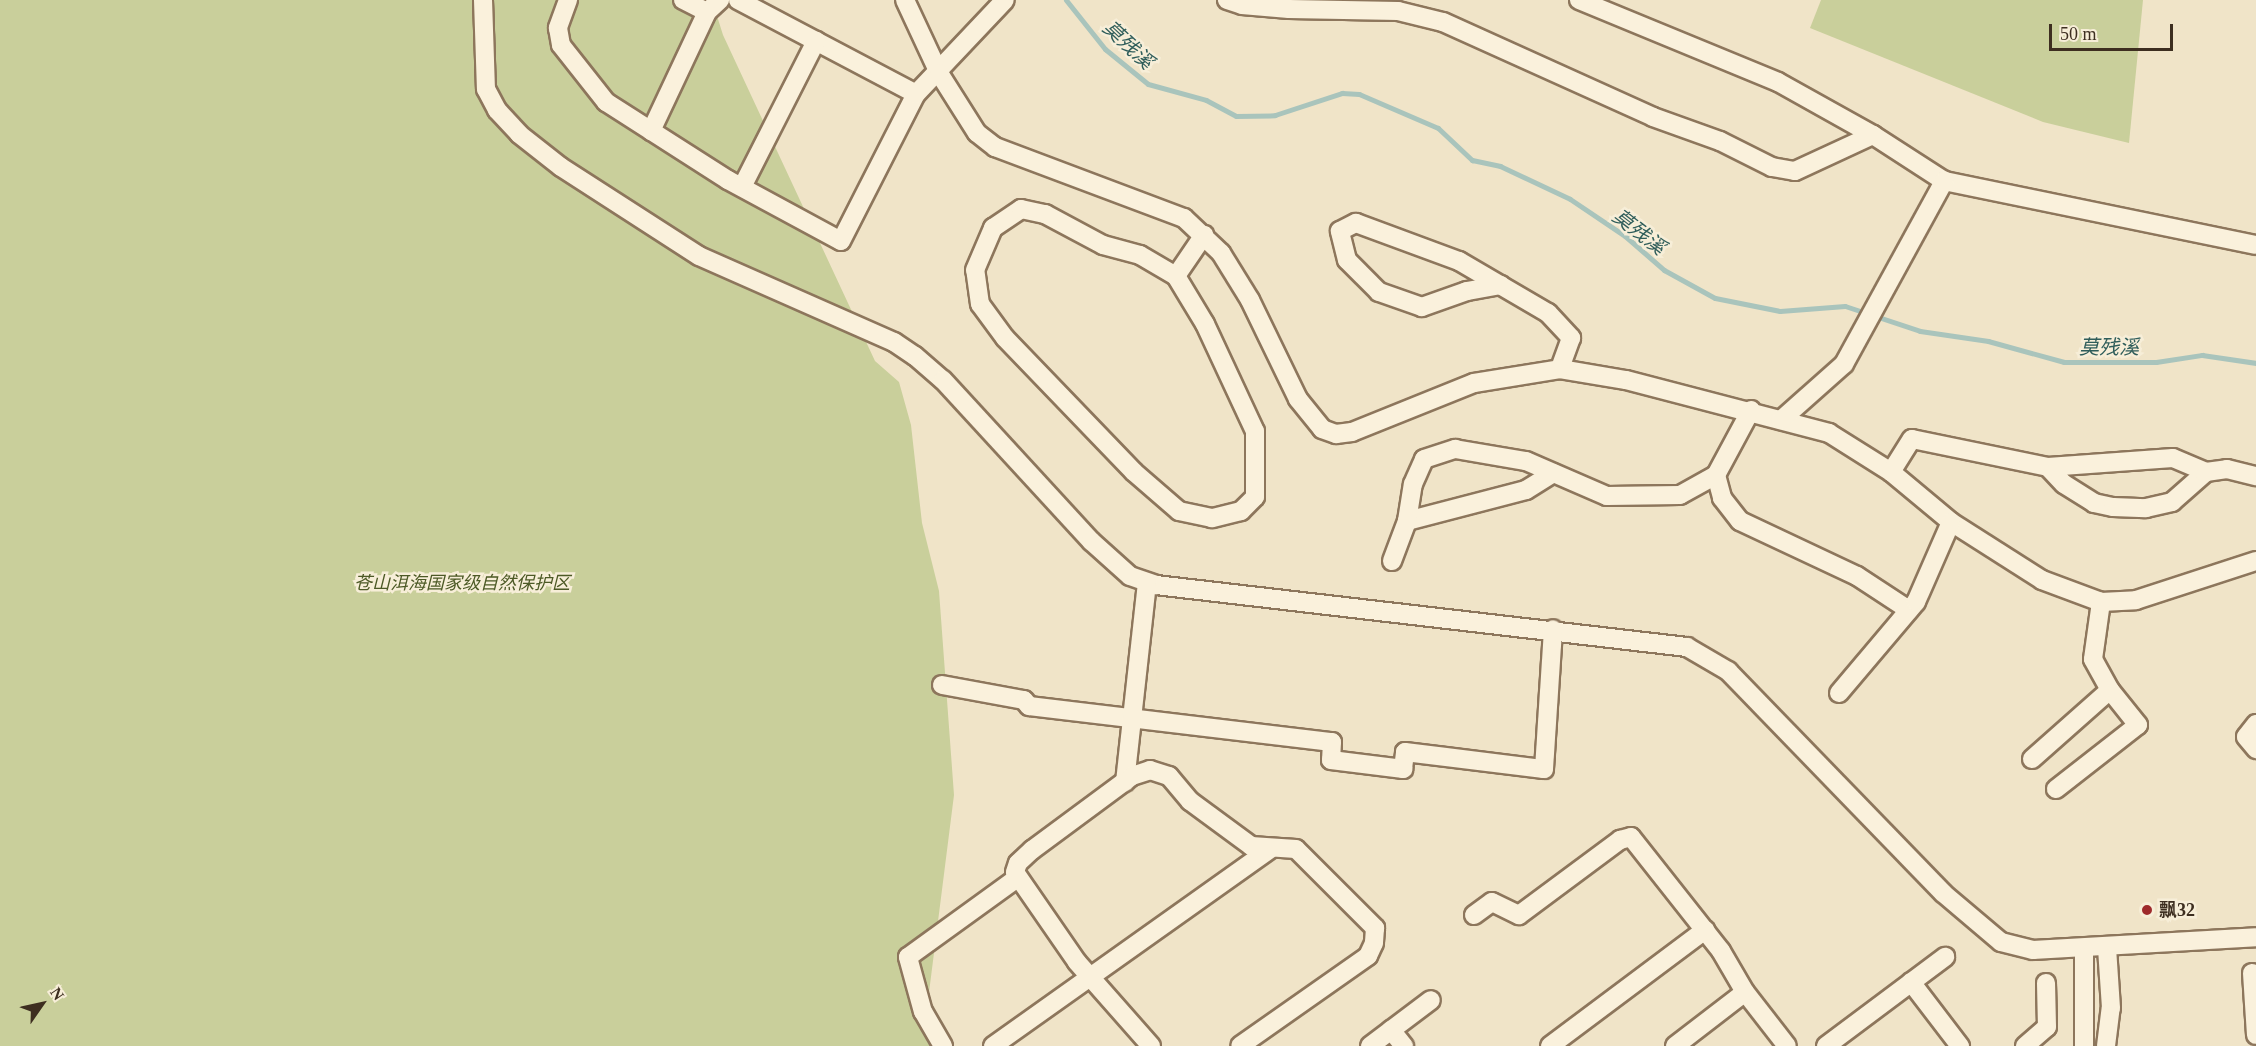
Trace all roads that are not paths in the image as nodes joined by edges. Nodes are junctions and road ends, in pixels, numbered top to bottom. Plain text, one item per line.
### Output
1 (483, 0) edge
2 (568, 0) edge
3 (683, 0) edge
4 (738, 0) edge
5 (905, 0) edge
6 (1005, 0) edge
7 (1227, 0) edge
8 (1579, 0) edge
9 (713, 6) edge
10 (816, 41) junction
11 (939, 73) junction
12 (916, 94) junction
13 (651, 131) junction
14 (1873, 135) junction
15 (1944, 181) junction
16 (742, 188) junction
17 (1204, 235) junction
18 (2256, 244) edge
19 (1176, 276) junction
20 (1501, 285) junction
21 (1560, 369) junction
22 (1751, 410) junction
23 (1781, 420) junction
24 (2048, 467) junction
25 (2206, 471) junction
26 (1891, 472) junction
27 (1553, 473) junction
28 (1716, 475) junction
29 (2256, 476) edge
30 (1407, 521) junction
31 (1951, 522) junction
32 (1392, 561) dead end
33 (2256, 561) edge
34 (1147, 583) junction
35 (2101, 602) junction
36 (1909, 610) junction
37 (1553, 629) junction
38 (942, 685) dead end
39 (2110, 690) junction
40 (1839, 693) dead end
41 (1132, 719) junction
42 (2256, 724) edge
43 (2256, 750) edge
44 (2032, 759) dead end
45 (1125, 782) junction
46 (2056, 789) dead end
47 (1270, 849) junction
48 (1017, 878) junction
49 (1474, 915) dead end
50 (1705, 930) junction
51 (2256, 937) edge
52 (2107, 947) junction
53 (2084, 948) junction
54 (1944, 957) dead end
55 (2252, 973) dead end
56 (1091, 980) junction
57 (1911, 982) junction
58 (2046, 983) dead end
59 (1745, 992) junction
60 (1431, 1000) dead end
61 (2255, 1015) edge
62 (1391, 1030) junction
63 (2256, 1035) edge
64 (2085, 1040) edge
65 (2107, 1041) edge
66 (943, 1046) edge
67 (993, 1046) edge
68 (1151, 1046) edge
69 (1240, 1046) edge
70 (1370, 1046) edge
71 (1404, 1046) edge
72 (1550, 1046) edge
73 (1676, 1046) edge
74 (1787, 1046) edge
75 (1826, 1046) edge
76 (1960, 1046) edge
77 (2025, 1046) edge

1 - 34 street
2 - 13 street
3 - 9 street
4 - 10 street
5 - 11 street
6 - 11 street
7 - 14 street
8 - 14 street
9 - 13 street
10 - 12 street
10 - 16 street
11 - 12 street
11 - 17 street
12 - 16 street
13 - 16 street
14 - 15 street
15 - 18 street
15 - 23 street
17 - 19 street
17 - 21 street
19 - 19 street
20 - 20 street
20 - 21 street
21 - 22 street
22 - 23 street
22 - 28 street
23 - 26 street
24 - 25 street
24 - 25 street
24 - 26 street
25 - 29 street
26 - 31 street
27 - 28 street
27 - 30 street
27 - 30 street
28 - 36 street
30 - 32 street
31 - 35 street
31 - 36 street
33 - 35 street
34 - 37 street
34 - 41 street
35 - 39 street
36 - 40 street
37 - 41 street
37 - 53 street
38 - 41 street
39 - 44 street
39 - 46 street
41 - 45 street
42 - 43 street
45 - 47 street
45 - 48 street
47 - 56 street
47 - 69 street
48 - 56 street
48 - 66 street
49 - 50 street
50 - 59 street
50 - 72 street
51 - 52 street
52 - 53 street
52 - 65 street
53 - 64 street
54 - 57 street
55 - 61 street
56 - 67 street
56 - 68 street
57 - 75 street
57 - 76 street
58 - 77 street
59 - 73 street
59 - 74 street
60 - 62 street
61 - 63 street
62 - 70 street
62 - 71 street
64 - 65 street

